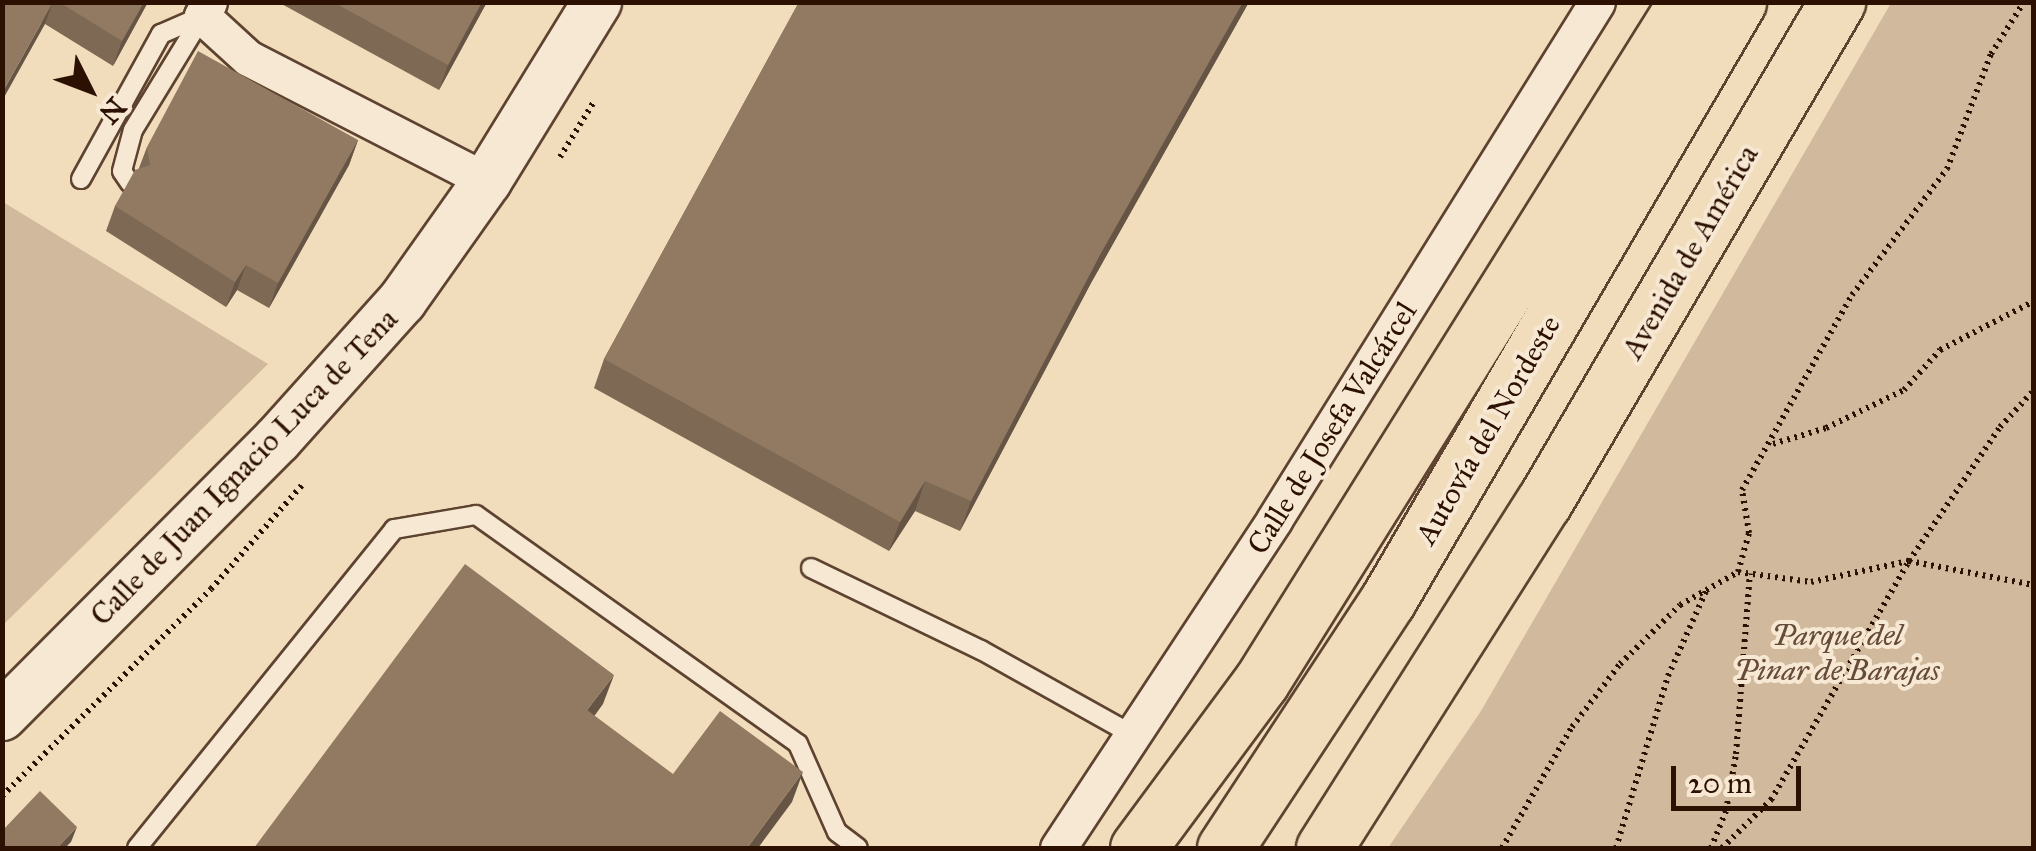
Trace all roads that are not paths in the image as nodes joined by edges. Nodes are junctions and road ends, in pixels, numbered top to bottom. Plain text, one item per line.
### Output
1 (597, 2) edge
2 (1597, 2) edge
3 (1686, 2) edge
4 (1738, 2) edge
5 (1837, 2) edge
6 (206, 9) edge
7 (80, 179) dead end
8 (487, 180) junction
9 (130, 183) edge
10 (810, 568) dead end
11 (2, 716) edge
12 (1133, 735) junction
13 (136, 848) edge
14 (858, 848) edge
15 (1058, 848) edge
16 (1138, 848) edge
17 (1224, 848) edge
18 (1324, 848) edge

1 - 8 street, Calle de Juan Ignacio Luca de Tena
2 - 12 street, Calle de Josefa Valcárcel
3 - 16 highway
4 - 17 highway, Autovía del Nordeste
5 - 18 highway, Avenida de América
6 - 7 lane
6 - 8 street
6 - 9 lane
8 - 11 street, Calle de Juan Ignacio Luca de Tena
10 - 12 lane
12 - 15 street, Calle de Josefa Valcárcel
13 - 14 lane

